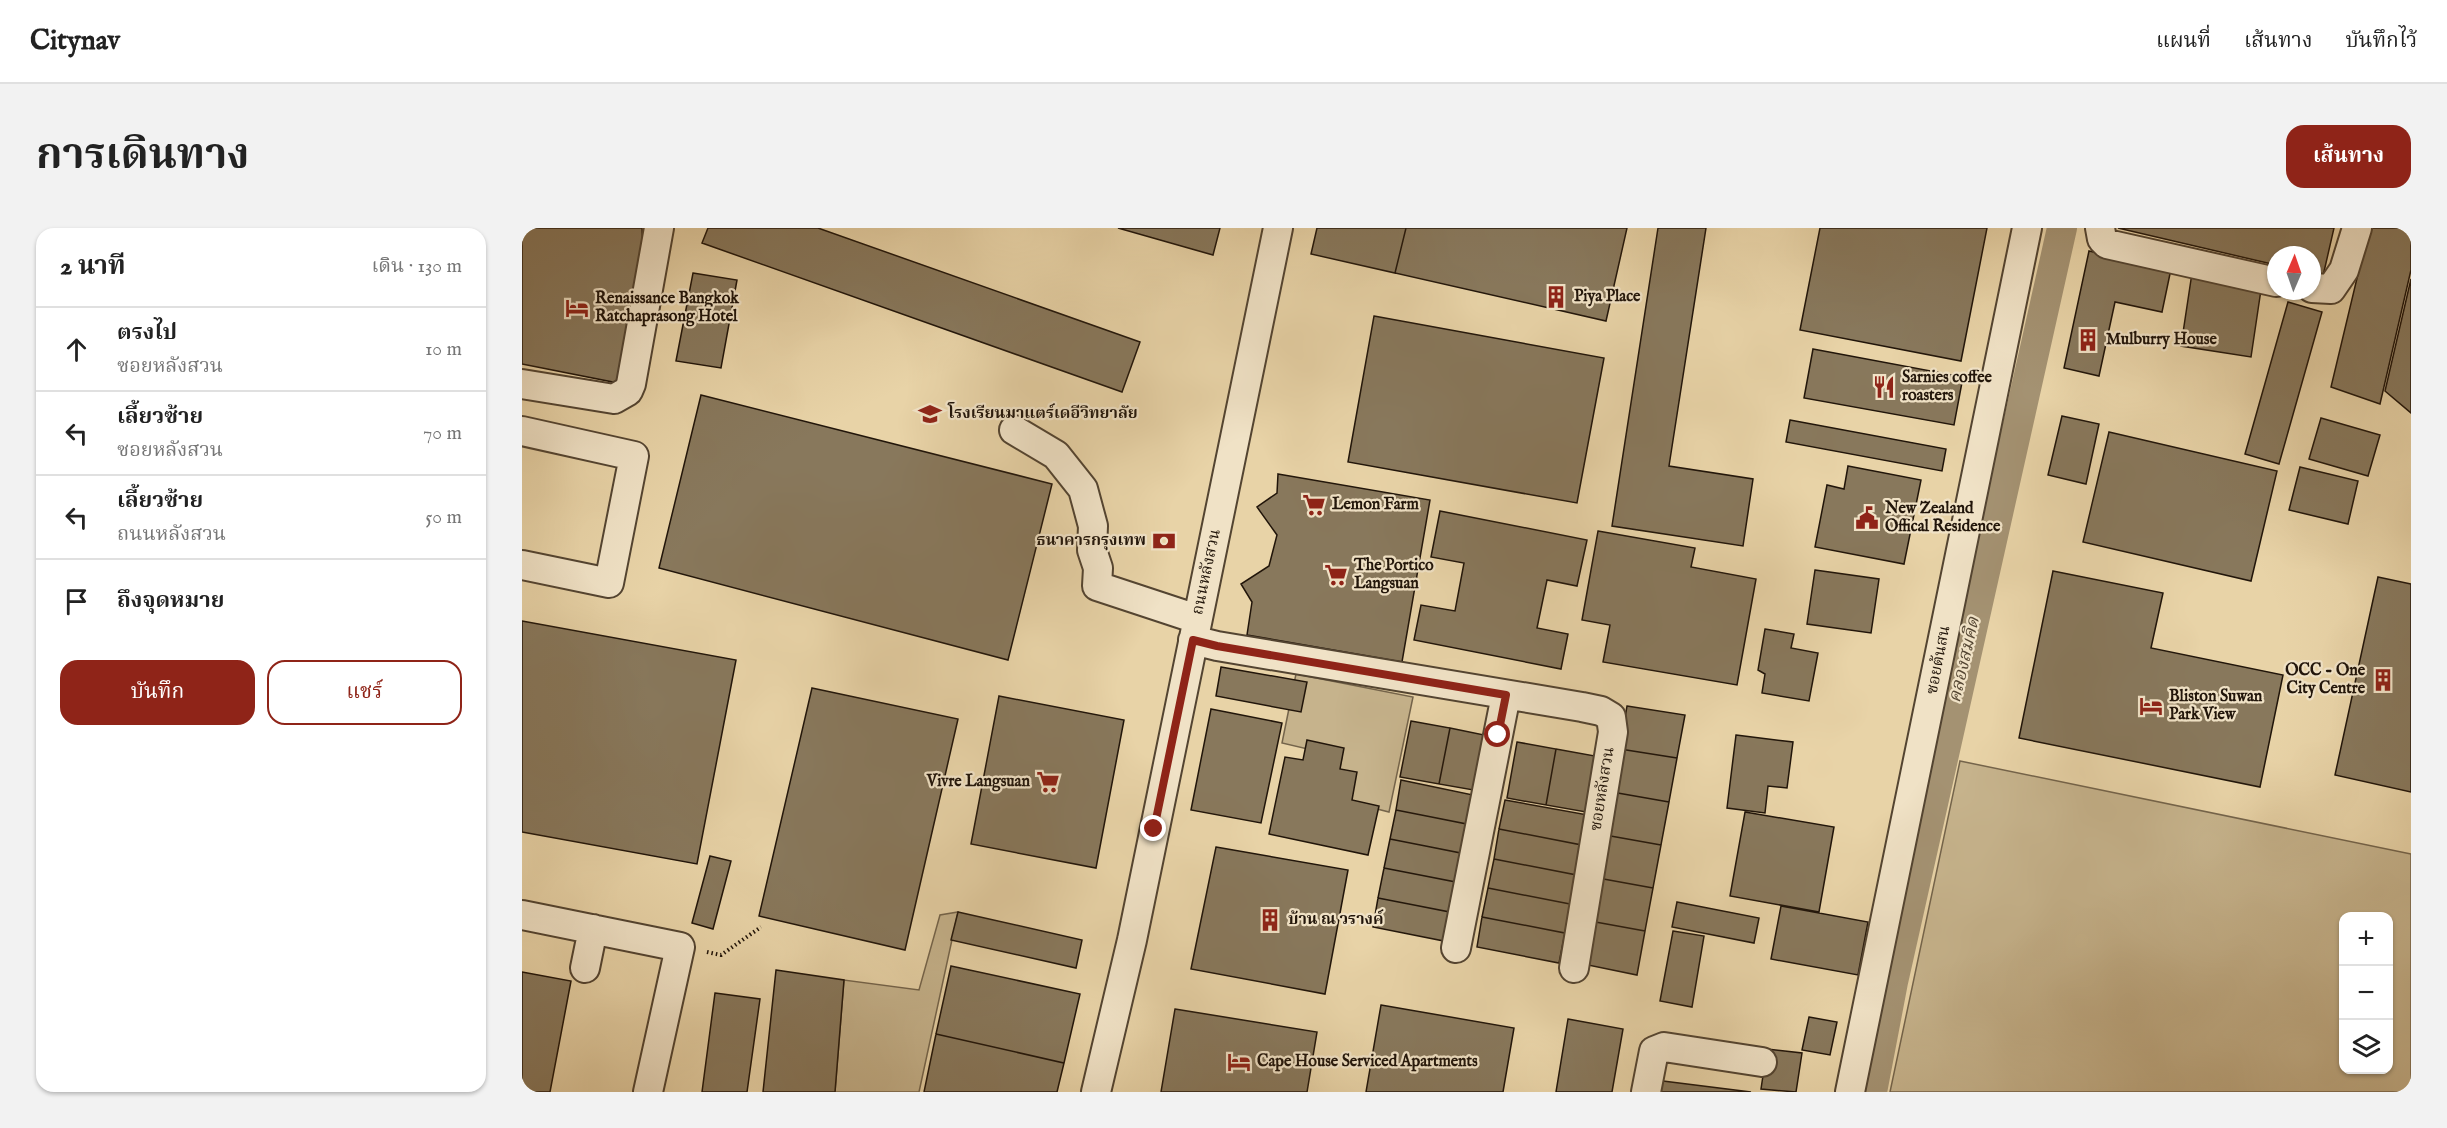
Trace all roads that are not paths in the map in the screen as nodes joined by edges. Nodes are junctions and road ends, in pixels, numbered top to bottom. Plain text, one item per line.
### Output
1 (659, 228) edge
2 (1278, 228) edge
3 (2027, 228) edge
4 (2100, 228) edge
5 (2357, 228) edge
6 (2267, 280) edge
7 (2321, 288) edge
8 (522, 384) edge
9 (1014, 430) dead end
10 (522, 431) edge
11 (522, 565) edge
12 (1195, 629) junction
13 (1506, 695) junction
14 (522, 915) edge
15 (593, 929) junction
16 (1456, 948) dead end
17 (585, 968) dead end
18 (1574, 968) dead end
19 (1762, 1062) dead end
20 (648, 1092) edge
21 (1096, 1092) edge
22 (1646, 1092) edge
23 (1850, 1092) edge

1 - 8 street
2 - 12 street, ถนนหลังสวน
3 - 23 street, ซอยต้นสน
4 - 6 street
5 - 7 street
9 - 12 street, ซอยหลังสวน
10 - 11 street
12 - 13 street, ซอยหลังสวน
12 - 21 street, ถนนหลังสวน
13 - 16 street
13 - 18 street, ซอยหลังสวน
14 - 15 street
15 - 17 street
15 - 20 street
19 - 22 street

